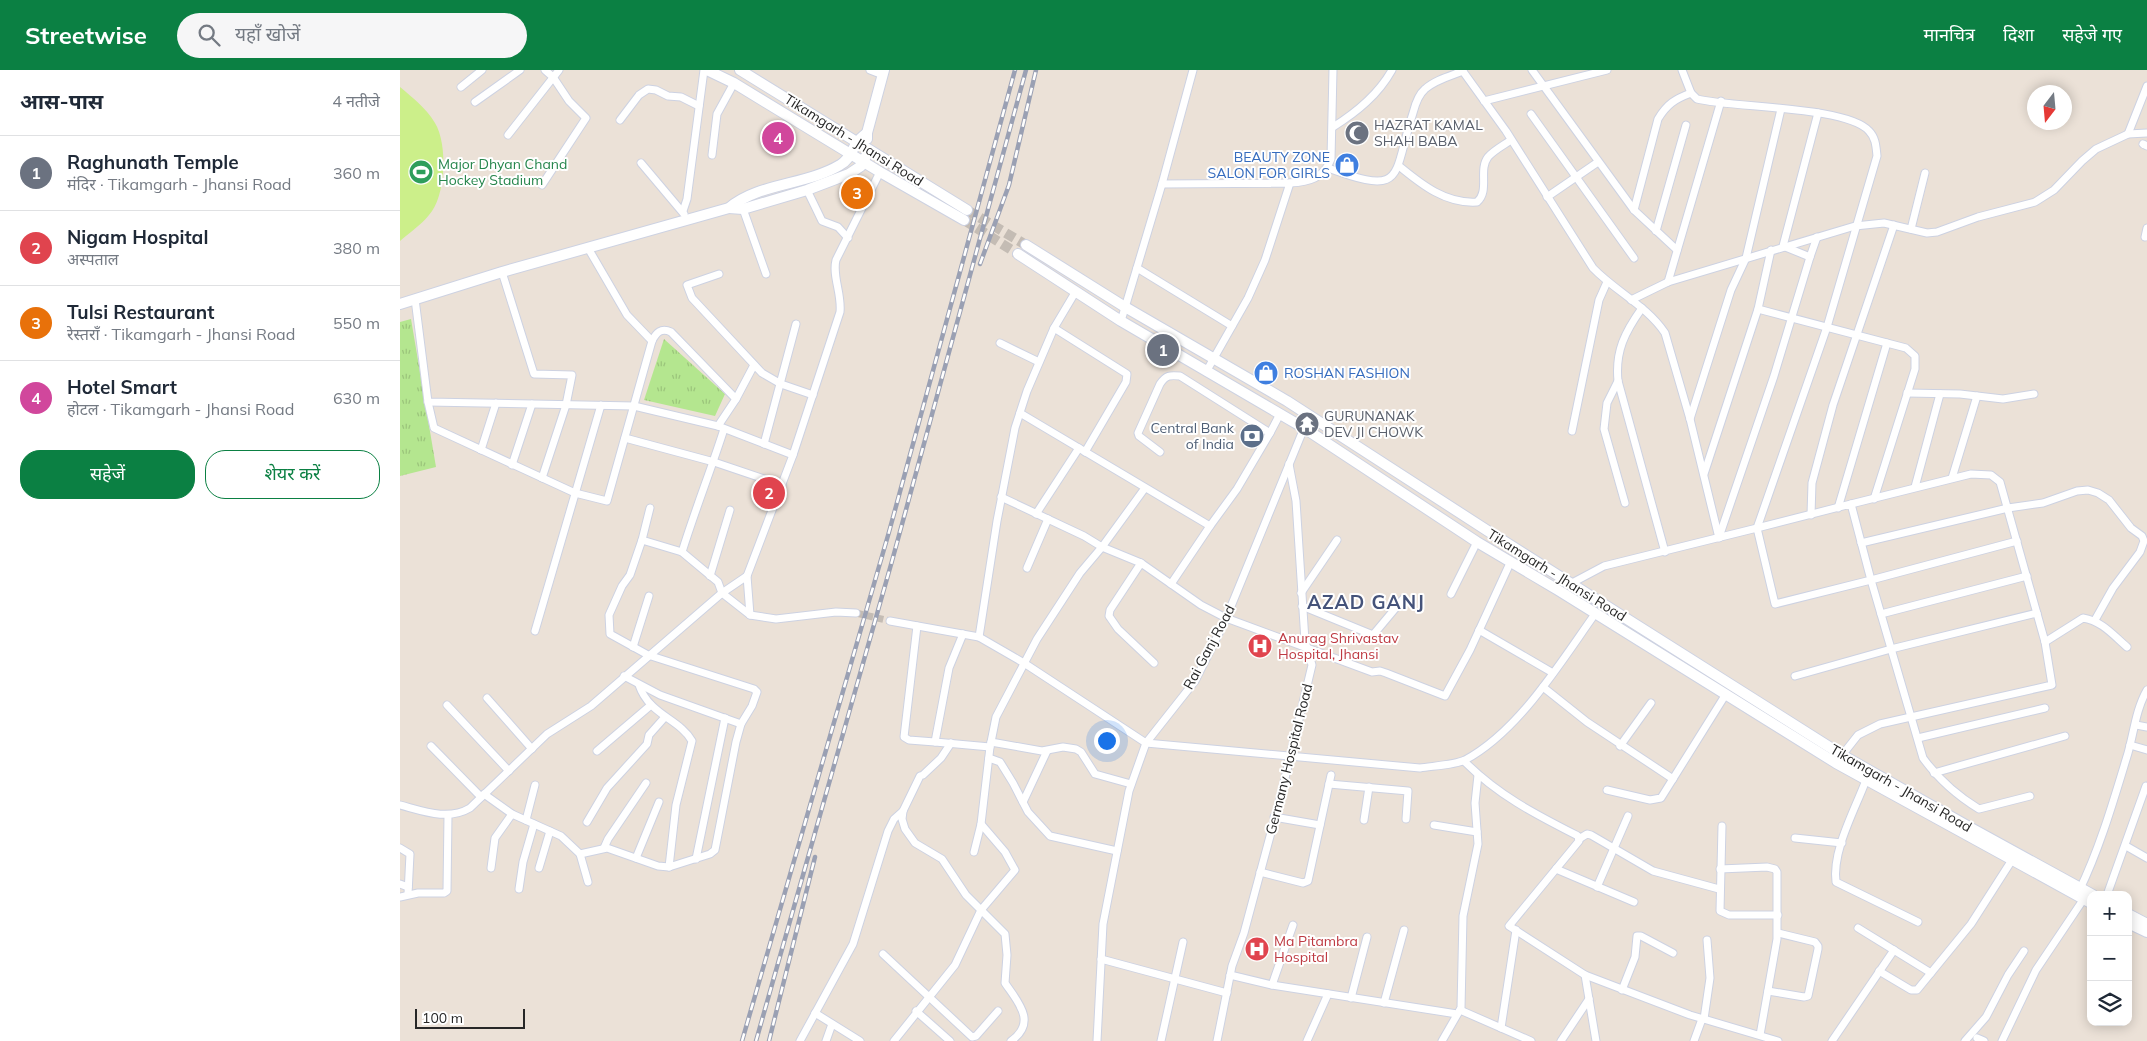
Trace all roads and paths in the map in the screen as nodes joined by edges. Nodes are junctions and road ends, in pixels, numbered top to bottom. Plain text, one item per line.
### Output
1 (482, 70) edge
2 (520, 70) edge
3 (545, 70) edge
4 (559, 70) edge
5 (705, 70) edge
6 (740, 70) edge
7 (870, 70) edge
8 (1193, 70) edge
9 (1333, 70) edge
10 (1392, 70) edge
11 (1532, 70) edge
12 (1607, 70) edge
13 (1682, 70) edge
14 (1462, 71) edge
15 (884, 72) edge
16 (553, 77) junction
17 (734, 83) junction
18 (461, 86) dead end
19 (1542, 86) junction
20 (2147, 86) edge
21 (1691, 94) junction
22 (1484, 101) junction
23 (475, 102) dead end
24 (1721, 102) junction
25 (1328, 104) dead end
26 (2144, 104) edge
27 (699, 106) junction
28 (1781, 109) junction
29 (1818, 113) junction
30 (1531, 114) dead end
31 (620, 120) dead end
32 (1686, 125) dead end
33 (1333, 127) junction
34 (867, 133) junction
35 (2147, 133) edge
36 (2128, 134) junction
37 (508, 135) dead end
38 (1329, 139) dead end
39 (1511, 140) junction
40 (857, 142) junction
41 (868, 149) junction
42 (851, 154) junction
43 (712, 155) dead end
44 (864, 161) junction
45 (1598, 162) junction
46 (640, 163) dead end
47 (1398, 166) junction
48 (1328, 168) junction
49 (880, 172) junction
50 (1925, 173) dead end
51 (1577, 177) junction
52 (1290, 183) junction
53 (1162, 184) junction
54 (542, 185) dead end
55 (808, 190) junction
56 (1547, 197) junction
57 (739, 199) junction
58 (729, 208) junction
59 (743, 209) junction
60 (1634, 210) junction
61 (685, 216) junction
62 (1894, 225) junction
63 (1855, 226) junction
64 (2147, 228) edge
65 (1910, 229) junction
66 (1656, 231) junction
67 (2145, 236) dead end
68 (1817, 237) junction
69 (848, 238) junction
70 (1026, 245) tunnel mouth
71 (1783, 246) junction
72 (588, 248) junction
73 (1678, 250) junction
74 (1771, 250) junction
75 (1018, 254) tunnel mouth
76 (1810, 257) junction
77 (1634, 258) dead end
78 (1746, 258) junction
79 (1137, 268) junction
80 (502, 272) junction
81 (719, 274) dead end
82 (766, 274) dead end
83 (1606, 282) junction
84 (1668, 282) junction
85 (1076, 291) junction
86 (415, 299) junction
87 (1631, 300) junction
88 (400, 304) edge
89 (1125, 307) junction
90 (1642, 308) junction
91 (1758, 309) junction
92 (1793, 318) junction
93 (1121, 321) junction
94 (796, 324) dead end
95 (1232, 326) junction
96 (1827, 327) junction
97 (1054, 328) junction
98 (1857, 335) junction
99 (652, 341) junction
100 (1000, 343) dead end
101 (1887, 343) junction
102 (1214, 358) junction
103 (1039, 362) junction
104 (754, 365) junction
105 (1206, 372) junction
106 (1618, 381) junction
107 (781, 384) junction
108 (1907, 393) junction
109 (1940, 394) junction
110 (2034, 394) dead end
111 (813, 395) junction
112 (1977, 396) junction
113 (736, 399) junction
114 (428, 402) junction
115 (496, 403) junction
116 (532, 404) junction
117 (566, 404) junction
118 (601, 405) junction
119 (634, 406) junction
120 (1020, 413) junction
121 (1280, 414) junction
122 (1690, 419) junction
123 (721, 428) junction
124 (1304, 428) junction
125 (1572, 432) dead end
126 (1270, 433) junction
127 (625, 438) junction
128 (764, 444) junction
129 (481, 450) junction
130 (1082, 450) junction
131 (1160, 452) dead end
132 (793, 455) junction
133 (714, 462) junction
134 (1289, 463) junction
135 (512, 465) junction
136 (1704, 476) junction
137 (542, 478) junction
138 (1952, 478) junction
139 (782, 485) junction
140 (1915, 487) junction
141 (1145, 488) junction
142 (575, 493) junction
143 (1001, 497) junction
144 (1874, 498) junction
145 (1625, 503) dead end
146 (1851, 504) junction
147 (650, 508) dead end
148 (1838, 508) junction
149 (2008, 508) junction
150 (730, 510) dead end
151 (1036, 514) junction
152 (1811, 514) junction
153 (1048, 519) junction
154 (1210, 526) junction
155 (1757, 528) junction
156 (1719, 538) junction
157 (642, 540) junction
158 (1337, 540) dead end
159 (2017, 541) junction
160 (1477, 542) junction
161 (1861, 543) junction
162 (1102, 547) junction
163 (682, 552) junction
164 (1665, 552) junction
165 (1511, 561) junction
166 (1141, 563) junction
167 (1027, 568) dead end
168 (710, 576) junction
169 (747, 576) junction
170 (2027, 576) junction
171 (1871, 580) junction
172 (1572, 583) junction
173 (1171, 584) junction
174 (722, 593) junction
175 (1301, 593) junction
176 (1451, 594) dead end
177 (649, 596) dead end
178 (1404, 598) dead end
179 (1302, 606) junction
180 (856, 613) tunnel mouth
181 (2038, 613) junction
182 (1595, 614) junction
183 (1881, 614) junction
184 (750, 615) junction
185 (1226, 618) junction
186 (2095, 620) junction
187 (890, 621) tunnel mouth
188 (1634, 623) junction
189 (917, 626) junction
190 (1479, 630) junction
191 (535, 631) dead end
192 (1626, 633) junction
193 (963, 634) junction
194 (979, 637) junction
195 (2045, 642) junction
196 (633, 647) junction
197 (1307, 648) junction
198 (2127, 648) dead end
199 (1891, 649) junction
200 (648, 655) junction
201 (1024, 662) junction
202 (1154, 663) dead end
203 (1553, 673) junction
204 (624, 676) junction
205 (1795, 676) dead end
206 (639, 685) junction
207 (1542, 687) junction
208 (2147, 690) edge
209 (1726, 694) junction
210 (487, 698) dead end
211 (1651, 703) dead end
212 (447, 705) dead end
213 (651, 705) junction
214 (2045, 708) dead end
215 (665, 717) junction
216 (1912, 717) junction
217 (725, 718) junction
218 (741, 724) junction
219 (2136, 725) junction
220 (2147, 727) edge
221 (2065, 736) dead end
222 (1918, 738) junction
223 (935, 742) junction
224 (951, 743) junction
225 (1146, 743) junction
226 (991, 744) junction
227 (431, 746) dead end
228 (1620, 746) junction
229 (2130, 746) junction
230 (532, 749) junction
231 (2147, 750) edge
232 (597, 751) dead end
233 (1047, 751) junction
234 (1290, 757) junction
235 (989, 758) junction
236 (1839, 759) junction
237 (1464, 761) junction
238 (509, 771) junction
239 (1934, 773) junction
240 (1330, 775) dead end
241 (1478, 776) junction
242 (1673, 779) junction
243 (1866, 780) junction
244 (646, 783) dead end
245 (1131, 784) junction
246 (1329, 784) junction
247 (535, 785) dead end
248 (2146, 786) edge
249 (1369, 787) junction
250 (1607, 790) dead end
251 (483, 795) junction
252 (2030, 796) dead end
253 (659, 802) dead end
254 (1023, 802) junction
255 (400, 805) edge
256 (903, 811) junction
257 (512, 814) junction
258 (448, 815) junction
259 (1628, 816) dead end
260 (1274, 817) junction
261 (1406, 819) dead end
262 (526, 820) junction
263 (1364, 820) dead end
264 (586, 822) dead end
265 (534, 824) junction
266 (981, 824) junction
267 (1320, 825) junction
268 (1434, 825) dead end
269 (1722, 826) dead end
270 (550, 831) junction
271 (1477, 832) junction
272 (1794, 838) dead end
273 (1579, 839) junction
274 (1842, 843) junction
275 (2126, 846) junction
276 (1615, 847) junction
277 (400, 848) edge
278 (604, 848) junction
279 (1117, 851) junction
280 (974, 852) dead end
281 (580, 854) junction
282 (636, 858) junction
283 (696, 858) junction
284 (2147, 858) edge
285 (2012, 860) junction
286 (669, 867) junction
287 (490, 868) dead end
288 (539, 868) dead end
289 (1556, 869) junction
290 (1720, 869) junction
291 (1260, 872) junction
292 (588, 882) dead end
293 (400, 884) edge
294 (1597, 887) junction
295 (1719, 888) junction
296 (519, 889) dead end
297 (2109, 891) edge
298 (405, 893) edge
299 (2083, 897) edge
300 (1634, 902) dead end
301 (980, 910) junction
302 (1778, 915) junction
303 (2132, 916) edge
304 (1918, 922) dead end
305 (2147, 924) edge
306 (2132, 925) edge
307 (1292, 926) dead end
308 (1858, 928) dead end
309 (1404, 930) dead end
310 (1516, 930) junction
311 (2147, 932) edge
312 (1778, 933) junction
313 (1367, 937) dead end
314 (1707, 940) dead end
315 (1183, 942) dead end
316 (1894, 950) junction
317 (2024, 951) dead end
318 (1673, 953) dead end
319 (883, 954) dead end
320 (1101, 959) junction
321 (1878, 971) junction
322 (1931, 973) junction
323 (1230, 975) junction
324 (1585, 975) junction
325 (1174, 978) junction
326 (1272, 985) junction
327 (1622, 990) junction
328 (1768, 991) junction
329 (1227, 993) junction
330 (1328, 994) junction
331 (928, 997) junction
332 (1351, 998) junction
333 (1589, 999) junction
334 (1384, 1003) junction
335 (916, 1011) junction
336 (998, 1011) dead end
337 (1459, 1012) junction
338 (815, 1013) junction
339 (1703, 1019) junction
340 (832, 1024) junction
341 (1501, 1028) junction
342 (1760, 1035) junction
343 (800, 1041) edge
344 (826, 1041) edge
345 (860, 1041) edge
346 (894, 1041) edge
347 (950, 1041) edge
348 (1011, 1041) edge
349 (1097, 1041) edge
350 (1161, 1041) edge
351 (1218, 1041) edge
352 (1307, 1041) edge
353 (1442, 1041) edge
354 (1531, 1041) edge
355 (1561, 1041) edge
356 (1596, 1041) edge
357 (1694, 1041) edge
358 (1778, 1041) edge
359 (1832, 1041) edge
360 (1965, 1041) edge
361 (2002, 1041) edge

1 - 18 street
2 - 23 street
3 - 16 street
4 - 16 street
5 - 17 street, Tikamgarh - Jhansi Road
5 - 27 street
6 - 40 street, Tikamgarh - Jhansi Road
7 - 15 street
8 - 53 street
9 - 33 street
10 - 33 street
11 - 19 street
12 - 19 street
13 - 21 street
14 - 22 street
14 - 47 street
15 - 34 street
16 - 37 street
16 - 54 street
17 - 42 street, Tikamgarh - Jhansi Road
17 - 43 street
19 - 22 street
19 - 45 street
20 - 26 street
21 - 24 street
21 - 60 street
22 - 39 street
24 - 28 street
24 - 73 street
25 - 38 street
26 - 36 street
27 - 31 street
27 - 61 street
28 - 29 street
28 - 78 street
29 - 63 street
29 - 71 street
30 - 51 street
32 - 66 street
33 - 48 street
34 - 40 street
34 - 41 street
35 - 36 street
36 - 65 street
39 - 47 street
39 - 56 street
40 - 41 street, Tikamgarh - Jhansi Road
40 - 42 street
41 - 44 street
41 - 49 street, Tikamgarh - Jhansi Road
42 - 44 street, Tikamgarh - Jhansi Road
42 - 57 street
44 - 49 street, Tikamgarh - Jhansi Road
44 - 55 street
45 - 51 street
45 - 60 street
46 - 61 street
47 - 48 street
48 - 52 street
49 - 69 street
50 - 65 street
51 - 56 street
51 - 77 street
52 - 53 street
52 - 95 street
53 - 79 street
55 - 59 street
55 - 69 street
56 - 83 street
57 - 58 street
57 - 59 street
58 - 59 street
58 - 61 street
59 - 82 street
60 - 66 street
61 - 72 street
62 - 63 street
62 - 65 street
62 - 98 street
63 - 68 street
63 - 96 street
64 - 67 street
66 - 73 street
68 - 71 street
68 - 76 street
69 - 111 street
70 - 89 street, Tikamgarh - Jhansi Road
71 - 74 street
71 - 76 street
72 - 80 street
72 - 99 street
73 - 84 street
74 - 78 street
74 - 91 street
75 - 85 street
76 - 92 street
78 - 84 street
78 - 122 street
79 - 89 street
79 - 95 street
80 - 86 street
80 - 117 street
81 - 104 street
83 - 87 street
83 - 125 street
84 - 87 street
85 - 93 street
85 - 97 street
86 - 88 street
86 - 114 street
87 - 90 street
89 - 93 street
89 - 102 street, Tikamgarh - Jhansi Road
90 - 106 street
90 - 122 street
91 - 92 street
91 - 136 street
92 - 96 street
92 - 156 street
93 - 105 street
94 - 107 street
95 - 102 street
96 - 98 street
96 - 155 street
97 - 103 street
97 - 130 street
98 - 101 street
98 - 152 street
99 - 113 street
99 - 119 street
100 - 103 street
101 - 108 street
101 - 148 street
102 - 105 street
102 - 172 street, Tikamgarh - Jhansi Road
103 - 120 street
104 - 107 street
104 - 113 street
105 - 121 street
106 - 145 street
106 - 164 street
107 - 111 street
107 - 128 street
108 - 109 street
108 - 144 street
109 - 112 street
109 - 140 street
110 - 112 street
111 - 132 street
112 - 138 street
113 - 123 street
114 - 115 street
114 - 129 street
115 - 116 street
115 - 129 street
116 - 117 street
116 - 135 street
117 - 118 street
117 - 137 street
118 - 119 street
118 - 142 street
119 - 123 street
119 - 127 street
120 - 130 street
120 - 143 street
121 - 124 street
121 - 126 street
122 - 136 street
123 - 128 street
123 - 133 street
124 - 134 street, Rai Ganj Road
124 - 160 street
126 - 131 street
126 - 154 street
127 - 133 street
127 - 142 street
128 - 132 street
129 - 135 street
130 - 141 street
130 - 151 street
132 - 139 street
133 - 139 street
133 - 163 street
134 - 175 street, Germany Hospital Road
134 - 185 street, Rai Ganj Road
135 - 137 street
136 - 156 street
137 - 142 street
138 - 140 street
138 - 149 street
139 - 169 street
140 - 144 street
141 - 154 street
141 - 162 street
142 - 191 street
143 - 151 street
143 - 194 street
144 - 146 street
146 - 148 street
146 - 161 street
147 - 157 street
148 - 152 street
149 - 159 street
149 - 161 street
149 - 186 street
150 - 168 street
151 - 153 street
152 - 155 street
153 - 162 street
153 - 167 street
154 - 173 street
155 - 156 street
155 - 171 street
156 - 164 street
157 - 163 street
157 - 196 street
158 - 175 street
159 - 170 street
159 - 171 street
160 - 165 street
160 - 176 street
161 - 171 street
162 - 166 street
162 - 201 street
163 - 168 street
164 - 172 street
165 - 182 street
165 - 190 street
166 - 173 street
166 - 202 street
168 - 174 street
169 - 174 street
169 - 184 street
170 - 181 street
170 - 183 street
171 - 183 street
172 - 188 street, Tikamgarh - Jhansi Road
173 - 185 street
174 - 184 street
174 - 200 street
175 - 179 street, Germany Hospital Road
177 - 196 street
178 - 179 street
179 - 197 street, Germany Hospital Road
180 - 184 street
181 - 195 street
181 - 199 street
182 - 192 street
182 - 203 street
183 - 199 street
185 - 197 street
185 - 225 street, Rai Ganj Road
186 - 195 street
186 - 198 street
187 - 189 street
188 - 192 street
188 - 236 street, Tikamgarh - Jhansi Road
189 - 193 street
189 - 223 street
190 - 197 street
190 - 203 street
192 - 209 street
193 - 194 street
193 - 223 street
194 - 201 street
195 - 216 street
196 - 200 street
197 - 234 street, Germany Hospital Road
199 - 205 street
199 - 216 street
200 - 204 street
200 - 218 street
201 - 225 street
201 - 226 street
203 - 207 street
204 - 206 street
204 - 230 street
206 - 213 street
206 - 217 street
207 - 228 street
207 - 237 street
208 - 219 street
209 - 236 street
209 - 242 street
210 - 230 street
211 - 228 street
212 - 238 street
213 - 215 street
213 - 232 street
214 - 222 street
215 - 264 street
215 - 286 street
216 - 222 street
216 - 236 street
217 - 218 street
217 - 283 street
218 - 283 street
219 - 220 street
219 - 229 street
221 - 239 street
222 - 239 street
223 - 224 street
224 - 226 street
224 - 256 street
225 - 234 street
225 - 245 street, Rai Ganj Road
226 - 233 street
226 - 235 street
227 - 251 street
228 - 242 street
229 - 231 street
229 - 299 street
230 - 238 street
233 - 245 street
233 - 254 street
234 - 237 street
234 - 260 street, Germany Hospital Road
235 - 254 street
235 - 266 street
236 - 243 street
236 - 299 street, Tikamgarh - Jhansi Road
237 - 241 street
238 - 251 street
239 - 252 street
240 - 246 street
241 - 271 street
241 - 273 street
242 - 250 street
243 - 274 street
243 - 285 street
244 - 278 street
245 - 279 street, Rai Ganj Road
246 - 249 street
246 - 267 street
247 - 262 street
248 - 275 street
249 - 261 street
249 - 263 street
251 - 257 street
251 - 258 street
253 - 282 street
254 - 279 street
255 - 258 street
256 - 301 street
256 - 338 street
257 - 262 street
257 - 287 street
258 - 298 street
259 - 276 street
260 - 267 street
260 - 291 street, Germany Hospital Road
262 - 265 street
265 - 270 street
265 - 296 street
266 - 280 street
266 - 301 street
267 - 291 street
268 - 271 street
269 - 290 street
270 - 281 street
270 - 288 street
271 - 337 street
272 - 274 street
273 - 276 street
273 - 289 street
274 - 304 street
275 - 284 street
275 - 297 street
276 - 294 street
276 - 295 street
277 - 298 street
278 - 281 street
278 - 282 street
279 - 320 street, Rai Ganj Road
281 - 292 street
282 - 286 street
283 - 286 street
285 - 299 street
285 - 322 street
289 - 294 street
289 - 310 street
290 - 295 street
290 - 302 street
291 - 323 street, Germany Hospital Road
293 - 298 street
294 - 300 street
295 - 302 street
299 - 361 street
301 - 331 street
301 - 348 street
302 - 312 street
303 - 305 street
306 - 311 street
307 - 326 street
308 - 316 street
309 - 334 street
310 - 324 street
310 - 341 street
312 - 328 street
312 - 328 street
313 - 332 street
314 - 339 street
315 - 325 street
316 - 321 street
316 - 322 street
317 - 360 street
318 - 327 street
319 - 331 street
320 - 325 street
320 - 349 street, Rai Ganj Road
321 - 322 street
321 - 359 street
323 - 326 street
323 - 329 street, Germany Hospital Road
324 - 327 street
324 - 333 street
325 - 329 street
325 - 350 street
326 - 330 street
327 - 339 street
328 - 342 street
329 - 351 street, Germany Hospital Road
330 - 332 street
330 - 352 street
331 - 335 street
331 - 336 street
332 - 334 street
333 - 355 street
333 - 356 street
334 - 337 street
335 - 346 street
335 - 347 street
337 - 341 street
337 - 353 street
338 - 340 street
338 - 343 street
339 - 342 street
339 - 357 street
340 - 344 street
340 - 345 street
341 - 354 street
342 - 358 street

